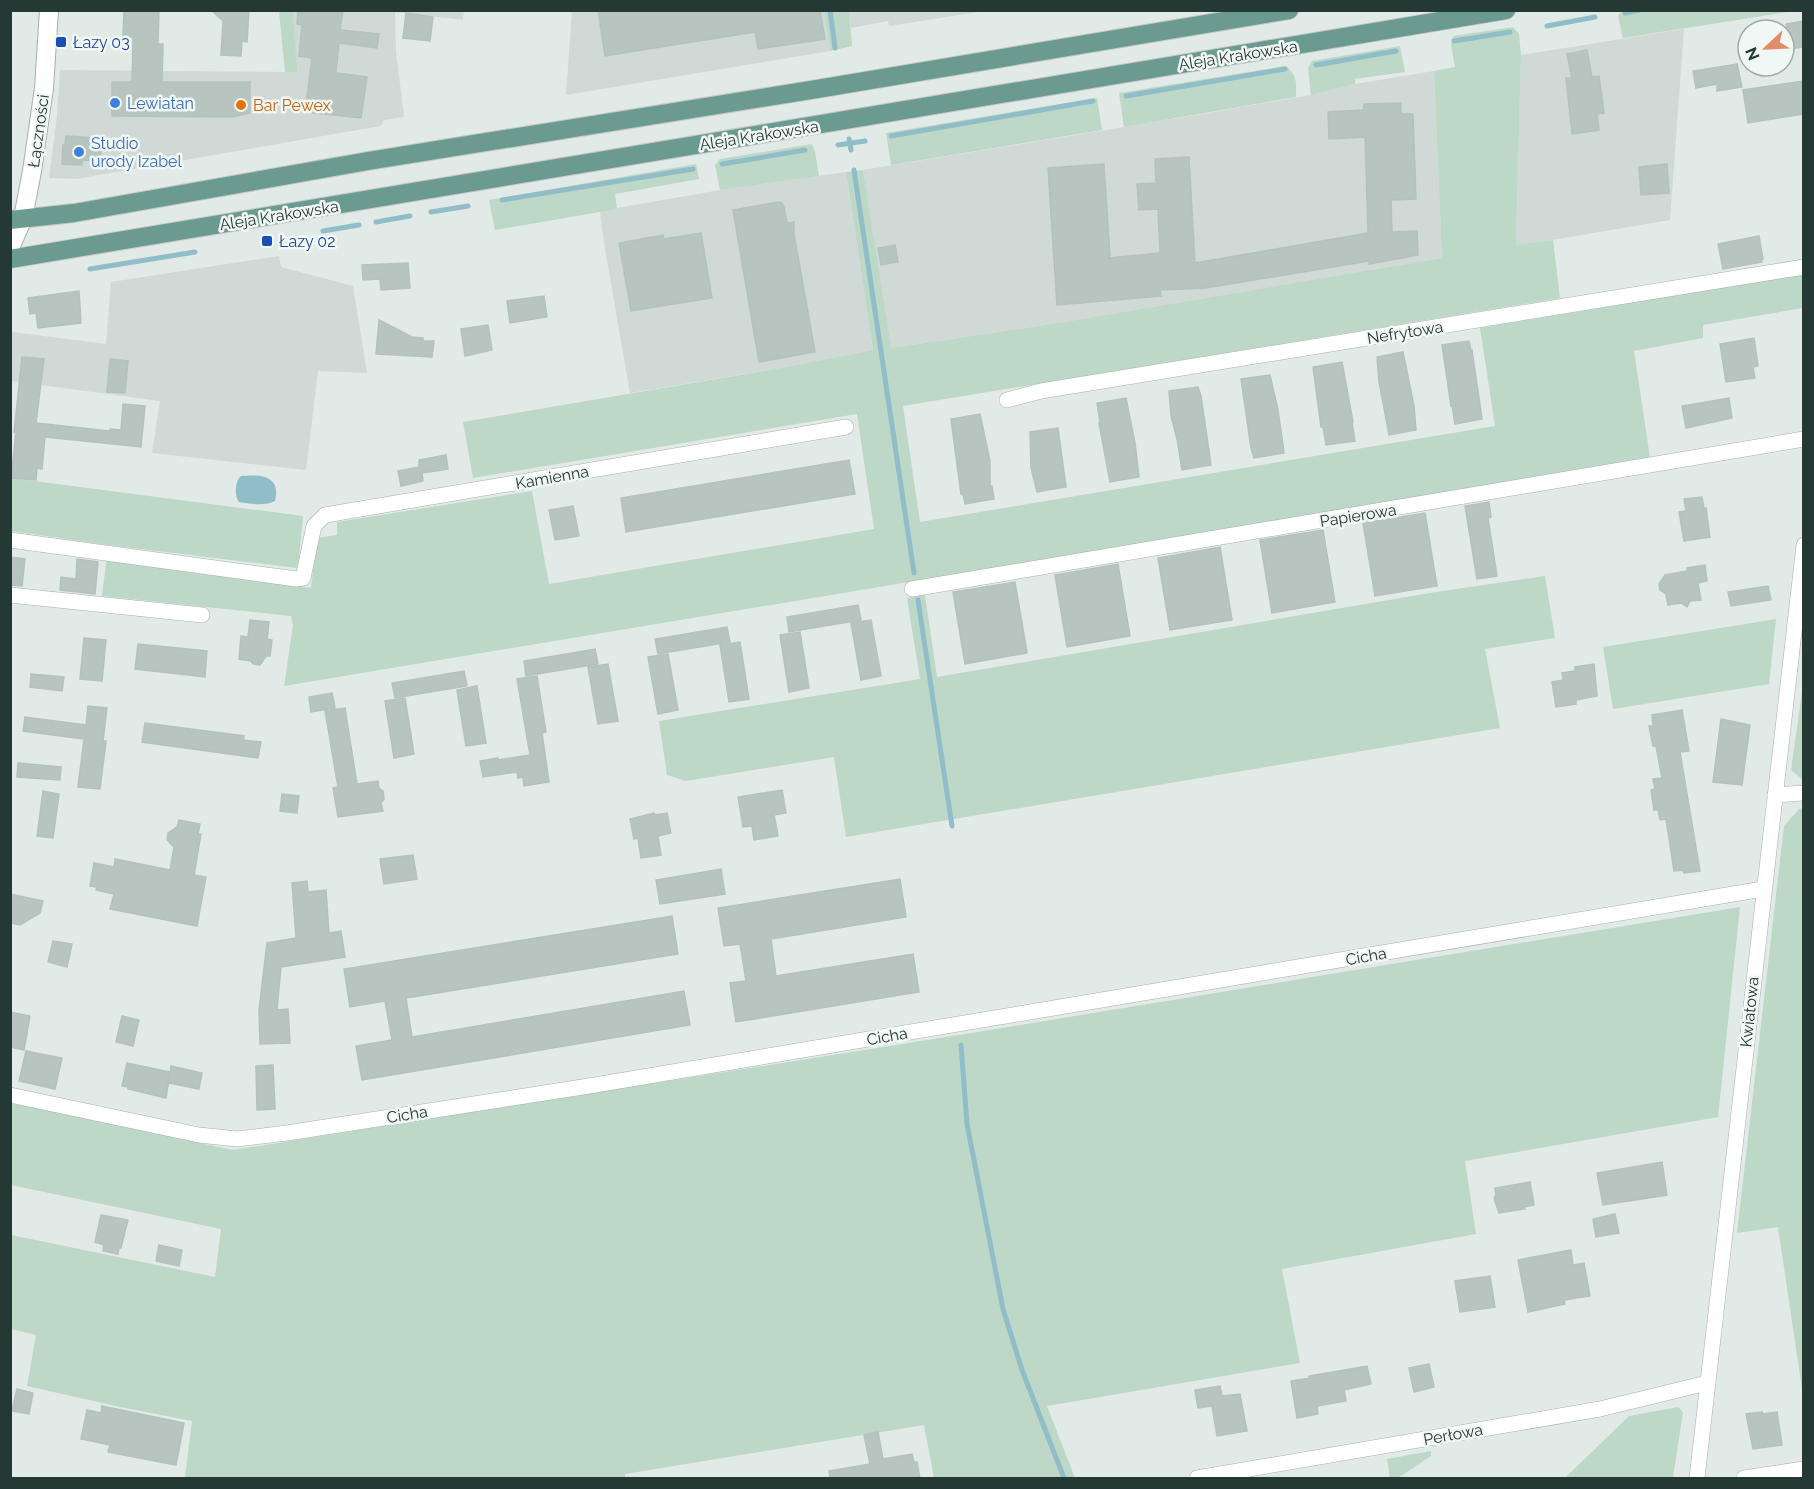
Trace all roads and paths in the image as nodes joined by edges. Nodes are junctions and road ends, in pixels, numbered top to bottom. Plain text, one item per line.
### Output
1 (49, 10) edge
2 (1289, 10) edge
3 (1506, 10) edge
4 (17, 219) edge
5 (10, 248) edge
6 (10, 259) edge
7 (1803, 267) edge
8 (1007, 400) dead end
9 (846, 427) dead end
10 (1803, 439) edge
11 (10, 540) edge
12 (1803, 545) edge
13 (912, 589) dead end
14 (10, 595) edge
15 (202, 615) dead end
16 (1803, 793) edge
17 (1775, 795) junction
18 (1763, 889) junction
19 (10, 1095) edge
20 (1707, 1383) junction
21 (1803, 1469) edge
22 (1197, 1479) edge
23 (1697, 1479) edge
24 (1744, 1479) edge

1 - 4 street, Łączności
2 - 4 main road
3 - 6 main road, Aleja Krakowska
4 - 5 street, Łączności
7 - 8 street, Nefrytowa
9 - 11 street, Kamienna
10 - 13 street, Papierowa
12 - 17 street, Kwiatowa
14 - 15 street
16 - 17 street
17 - 18 street, Kwiatowa
18 - 19 street, Cicha
18 - 20 street, Kwiatowa
20 - 22 street, Perłowa
20 - 23 street, Kwiatowa
21 - 24 street

